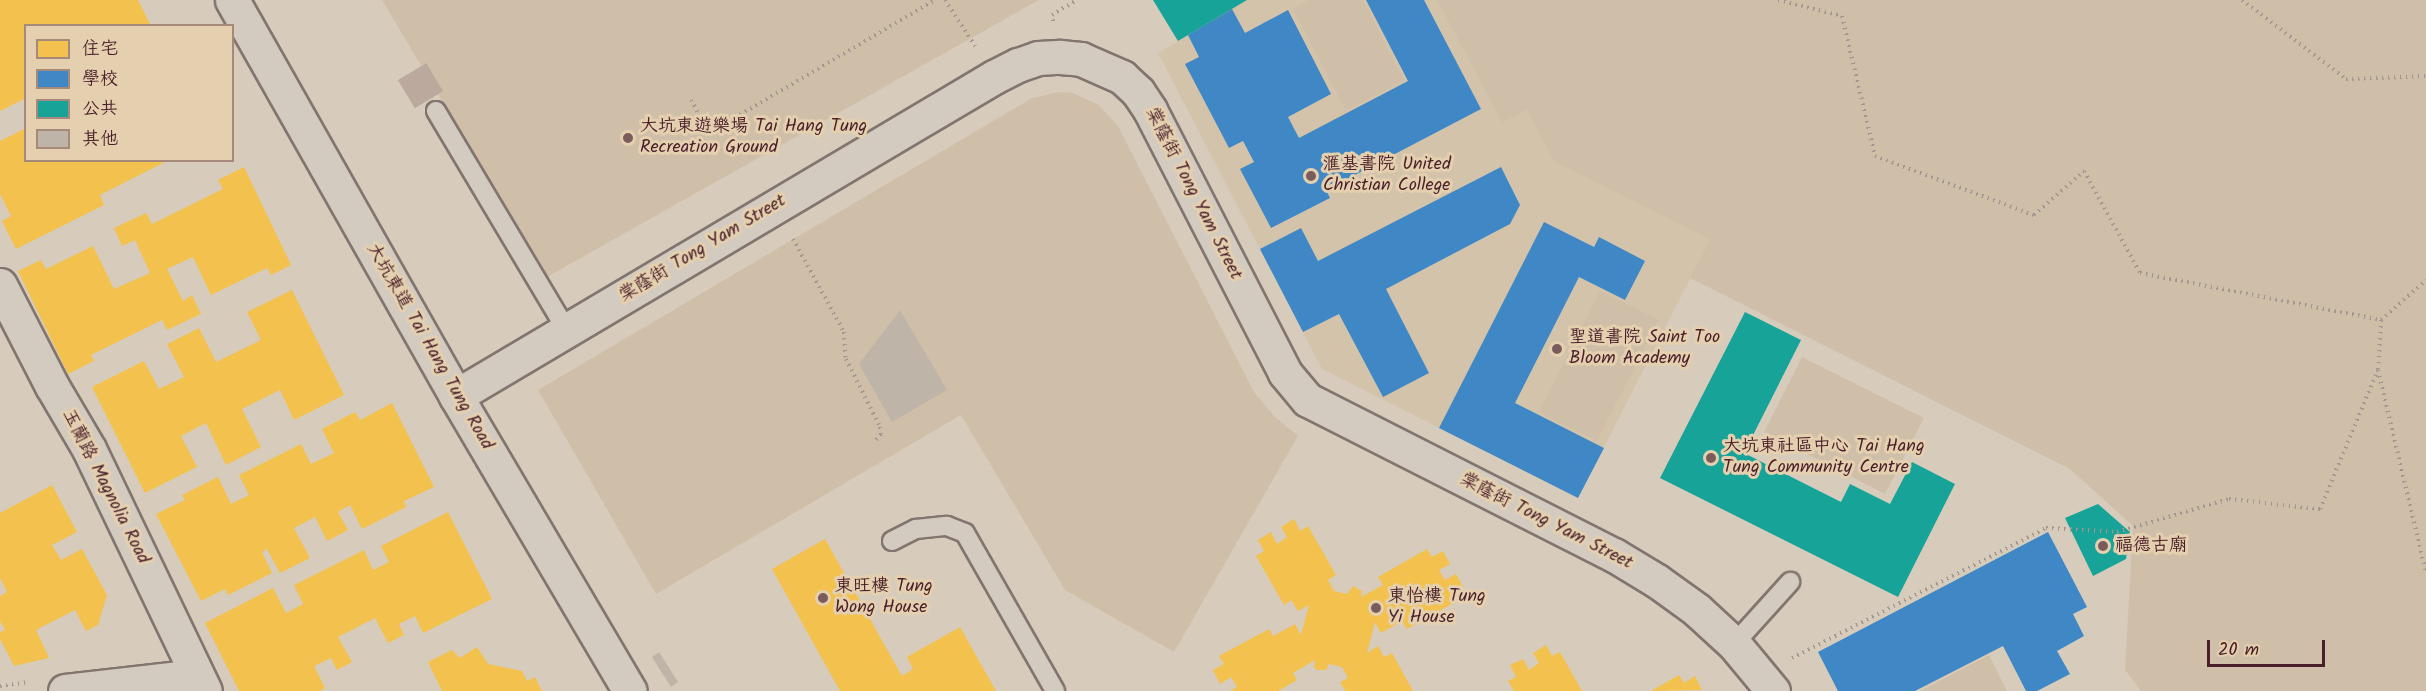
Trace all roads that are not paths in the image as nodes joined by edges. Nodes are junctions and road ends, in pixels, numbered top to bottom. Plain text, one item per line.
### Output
1 (232, 0) edge
2 (436, 111) tunnel mouth
3 (0, 285) edge
4 (567, 331) junction
5 (456, 396) junction
6 (892, 541) dead end
7 (1790, 582) dead end
8 (1734, 644) junction
9 (1779, 677) edge
10 (50, 686) edge
11 (199, 686) edge
12 (630, 691) edge
13 (1055, 691) edge

1 - 5 street, 大坑東道 Tai Hang Tung Road
2 - 4 lane
3 - 11 street, 玉蘭路 Magnolia Road
4 - 5 street, 棠蔭街 Tong Yam Street
4 - 8 street, 棠蔭街 Tong Yam Street
5 - 12 street, 大坑東道 Tai Hang Tung Road
6 - 13 lane
7 - 8 lane
8 - 9 street, 棠蔭街 Tong Yam Street
10 - 11 street

